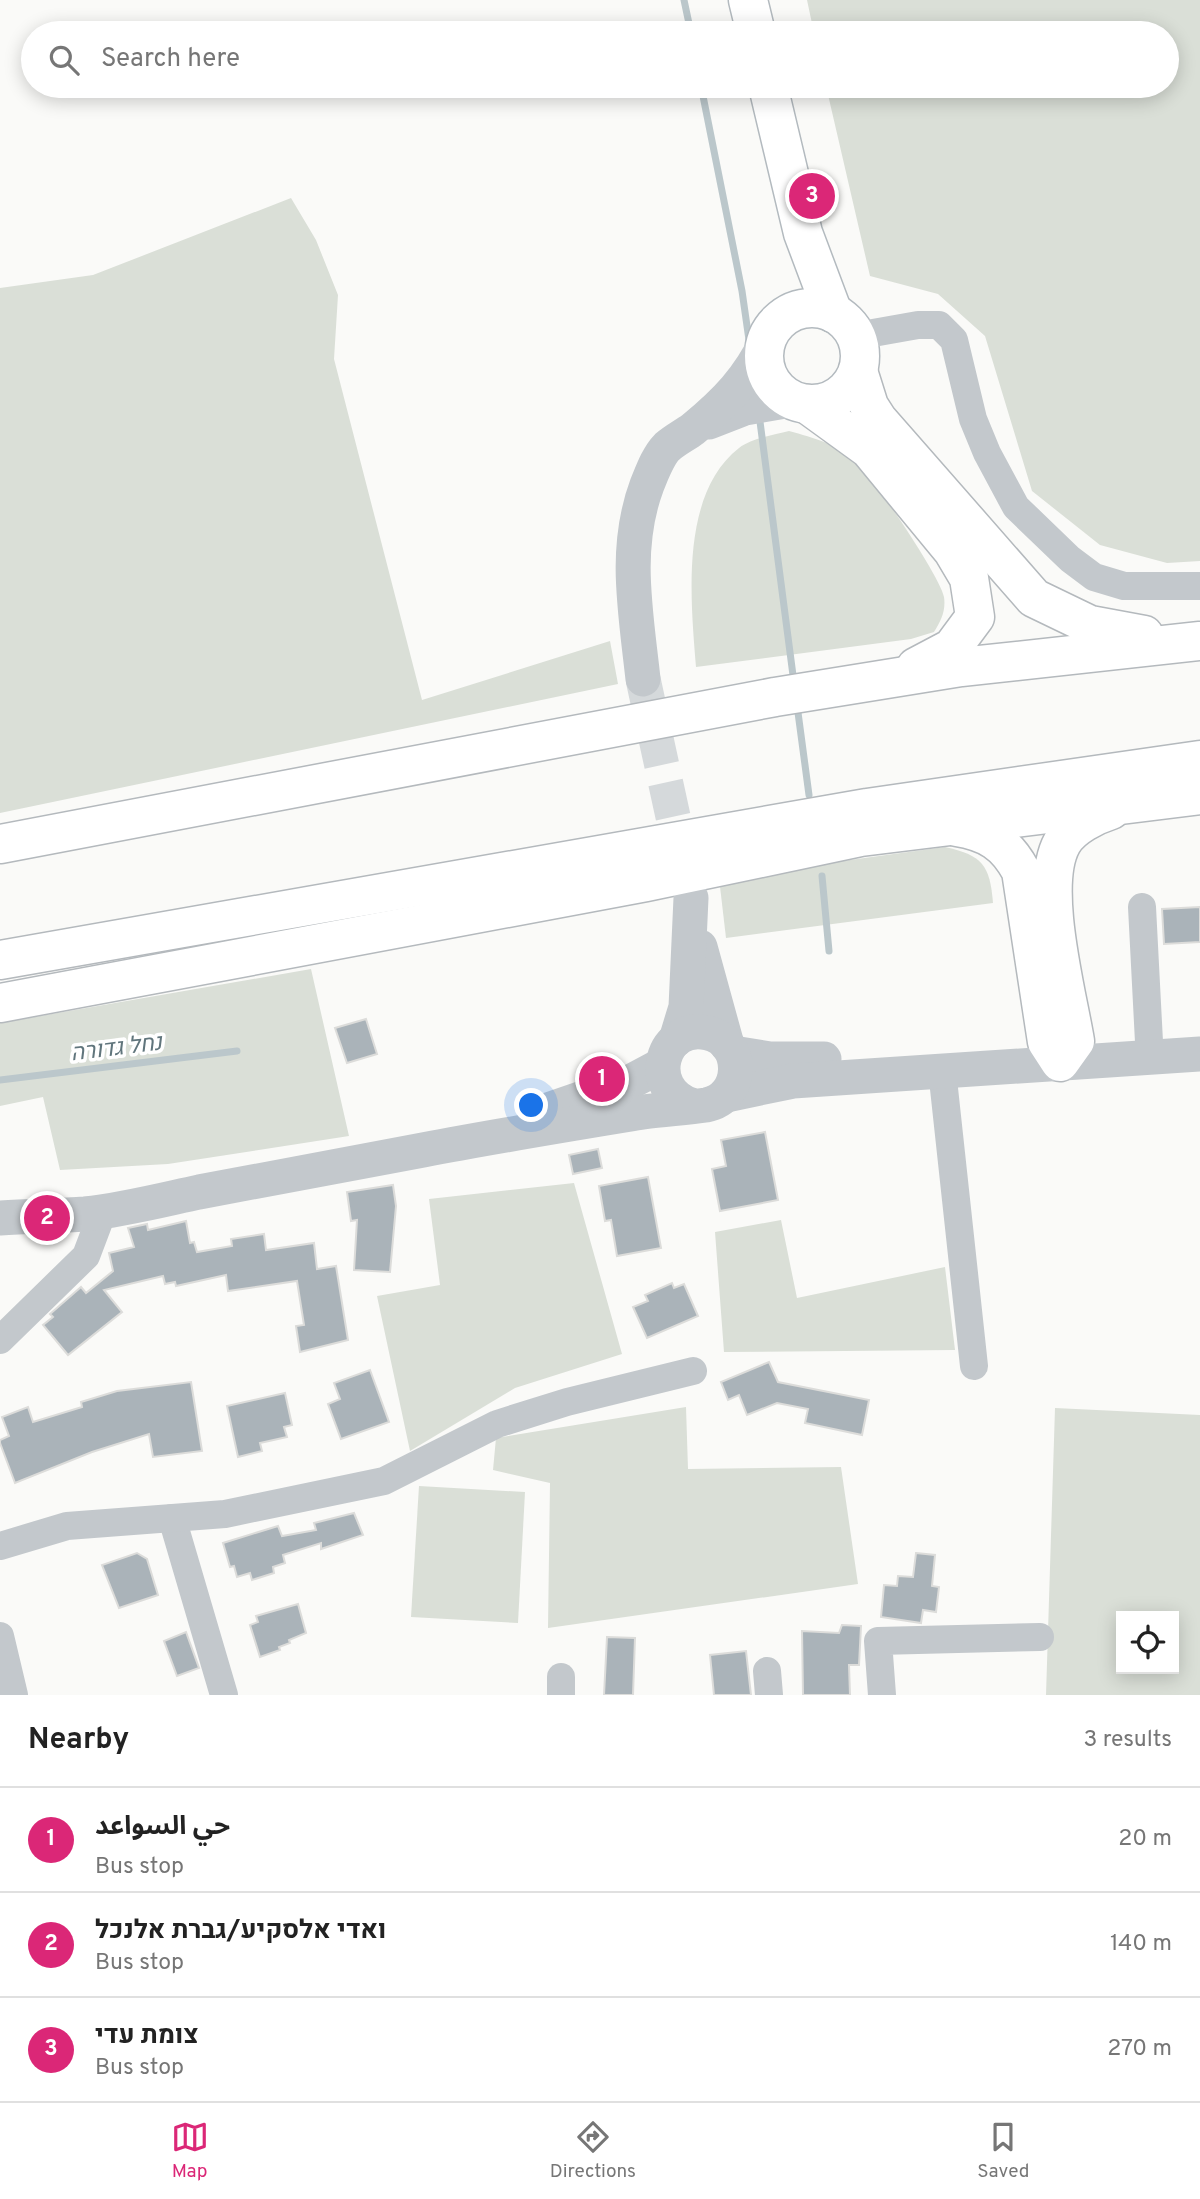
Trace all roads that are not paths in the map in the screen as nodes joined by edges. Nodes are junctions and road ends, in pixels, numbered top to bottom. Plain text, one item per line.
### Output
1 (748, 0) edge
2 (753, 21) edge
3 (771, 98) edge
4 (803, 233) junction
5 (775, 329) junction
6 (849, 340) junction
7 (799, 402) junction
8 (693, 429) junction
9 (1200, 586) edge
10 (1197, 641) edge
11 (643, 679) tunnel mouth
12 (886, 679) junction
13 (1200, 760) edge
14 (1200, 795) edge
15 (1146, 800) junction
16 (952, 826) junction
17 (0, 844) edge
18 (1142, 907) dead end
19 (0, 960) edge
20 (0, 1003) edge
21 (1149, 1042) junction
22 (1061, 1048) junction
23 (1200, 1048) edge
24 (730, 1049) junction
25 (669, 1053) junction
26 (1200, 1054) edge
27 (942, 1070) junction
28 (726, 1095) junction
29 (691, 1105) junction
30 (447, 1145) junction
31 (103, 1211) junction
32 (0, 1218) edge
33 (0, 1340) edge
34 (974, 1366) dead end
35 (693, 1371) dead end
36 (172, 1518) junction
37 (0, 1546) edge
38 (0, 1636) edge
39 (1040, 1637) dead end
40 (14, 1695) edge
41 (224, 1695) edge
42 (882, 1695) edge

1 - 2 main road
3 - 4 main road
4 - 5 main road
4 - 6 main road
5 - 6 main road
5 - 7 main road
5 - 8 street
6 - 7 main road
6 - 9 street
6 - 10 main road
7 - 8 street
7 - 12 main road
8 - 11 street
10 - 12 main road
12 - 17 main road
13 - 19 main road
14 - 15 main road
15 - 16 main road
15 - 22 main road
16 - 20 main road
16 - 22 main road
18 - 21 street
21 - 22 street
21 - 23 street
22 - 24 street
22 - 26 street
22 - 27 street
24 - 25 street
24 - 25 street
24 - 28 street
25 - 29 street
25 - 30 street
27 - 28 street
27 - 34 street
28 - 29 street
29 - 30 street
30 - 31 street
31 - 32 street
31 - 33 street
35 - 36 street
36 - 37 street
36 - 41 street
38 - 40 street
39 - 42 street

